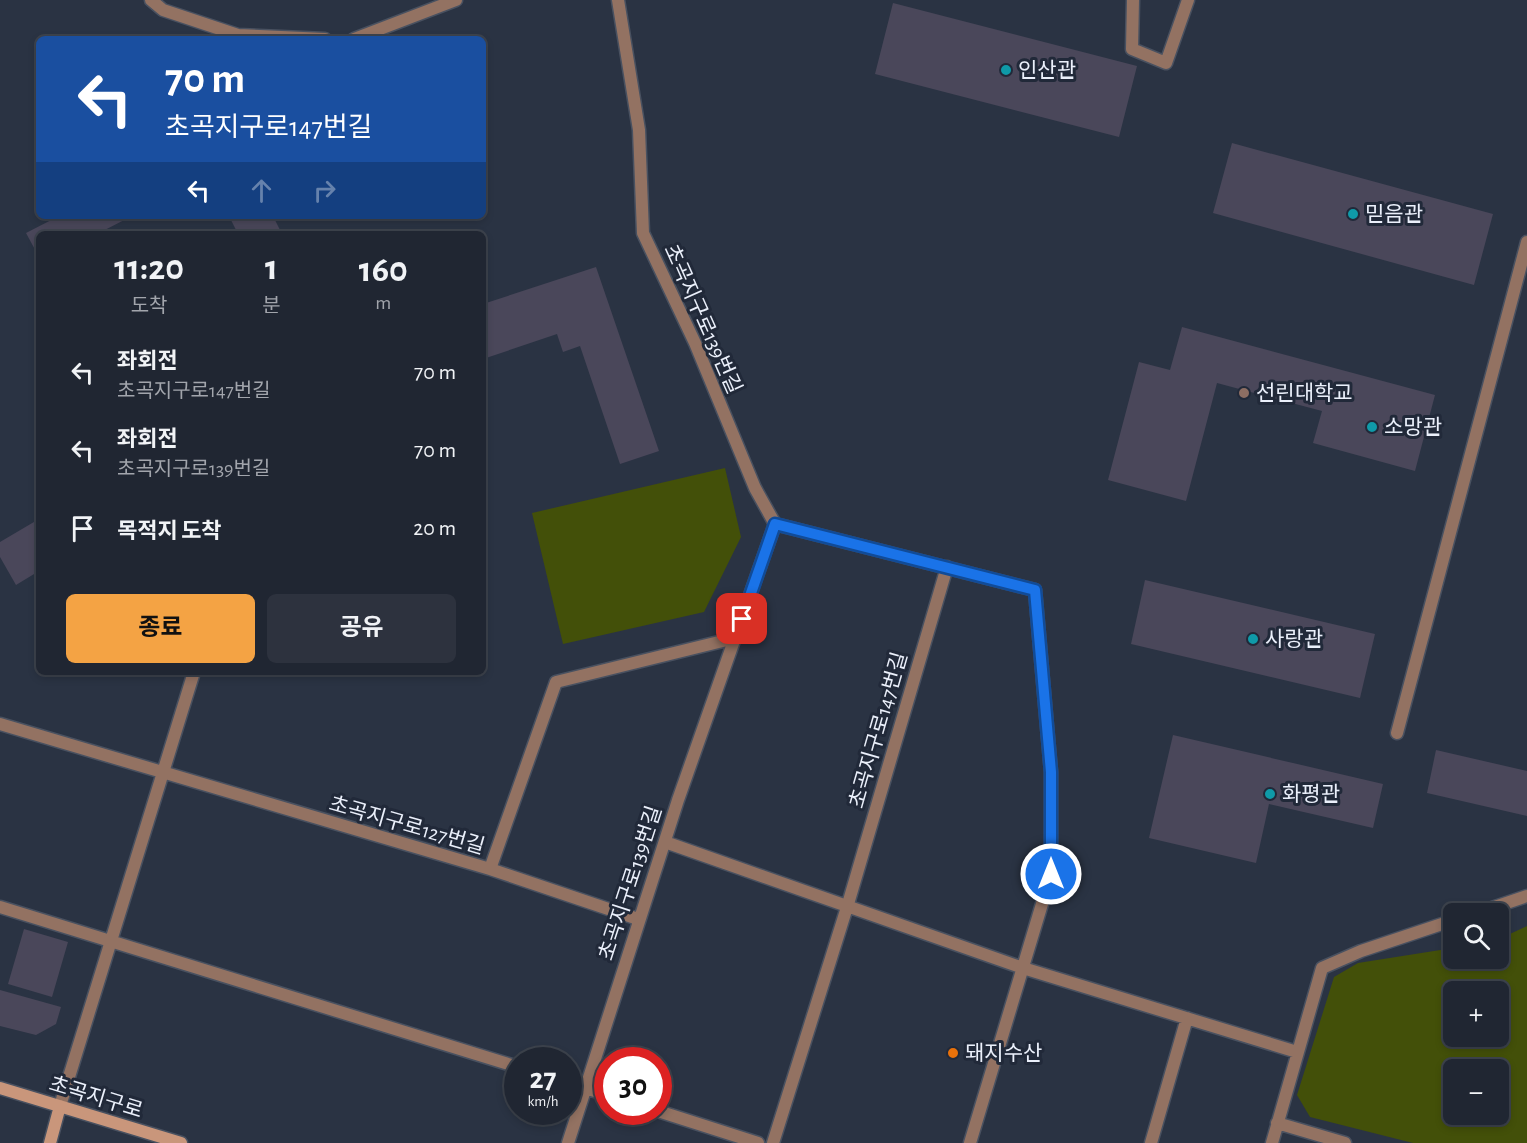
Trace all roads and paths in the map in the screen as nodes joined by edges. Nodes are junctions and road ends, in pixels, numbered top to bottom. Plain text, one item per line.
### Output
1 (151, 0) edge
2 (456, 0) edge
3 (618, 0) edge
4 (1133, 0) edge
5 (1188, 0) edge
6 (260, 36) edge
7 (362, 36) edge
8 (1527, 242) edge
9 (775, 524) junction
10 (947, 567) junction
11 (735, 638) junction
12 (193, 675) edge
13 (0, 724) edge
14 (1397, 733) dead end
15 (162, 773) junction
16 (665, 842) junction
17 (490, 869) junction
18 (1527, 896) edge
19 (1506, 903) edge
20 (848, 904) junction
21 (0, 907) edge
22 (639, 919) junction
23 (1443, 924) edge
24 (110, 941) junction
25 (1023, 968) junction
26 (1187, 1018) junction
27 (1297, 1052) junction
28 (504, 1063) edge
29 (582, 1087) edge
30 (0, 1088) edge
31 (585, 1088) junction
32 (594, 1091) edge
33 (60, 1106) junction
34 (672, 1115) edge
35 (1277, 1123) junction
36 (50, 1143) edge
37 (181, 1143) edge
38 (568, 1143) edge
39 (758, 1143) edge
40 (773, 1143) edge
41 (970, 1143) edge
42 (1151, 1143) edge
43 (1272, 1143) edge
44 (1345, 1143) edge

1 - 6 street
2 - 7 street
3 - 9 street, 초곡지구로139번길
4 - 5 street
8 - 14 street
9 - 10 street
9 - 11 street, 초곡지구로139번길
10 - 20 street, 초곡지구로147번길
10 - 25 street
11 - 16 street, 초곡지구로139번길
11 - 17 street
12 - 15 street
13 - 15 street, 초곡지구로127번길
15 - 17 street, 초곡지구로127번길
15 - 24 street
16 - 20 street
16 - 22 street, 초곡지구로139번길
17 - 22 street, 초곡지구로127번길
18 - 19 street
20 - 25 street
20 - 40 street, 초곡지구로147번길
21 - 24 street
22 - 31 street, 초곡지구로139번길
23 - 27 street
24 - 28 street
24 - 33 street
25 - 26 street
25 - 41 street
26 - 27 street
26 - 42 street
27 - 35 street
29 - 31 street
30 - 33 street, 초곡지구로
31 - 32 street
31 - 38 street, 초곡지구로139번길
33 - 36 street
33 - 37 street, 초곡지구로
34 - 39 street
35 - 43 street
35 - 44 street

